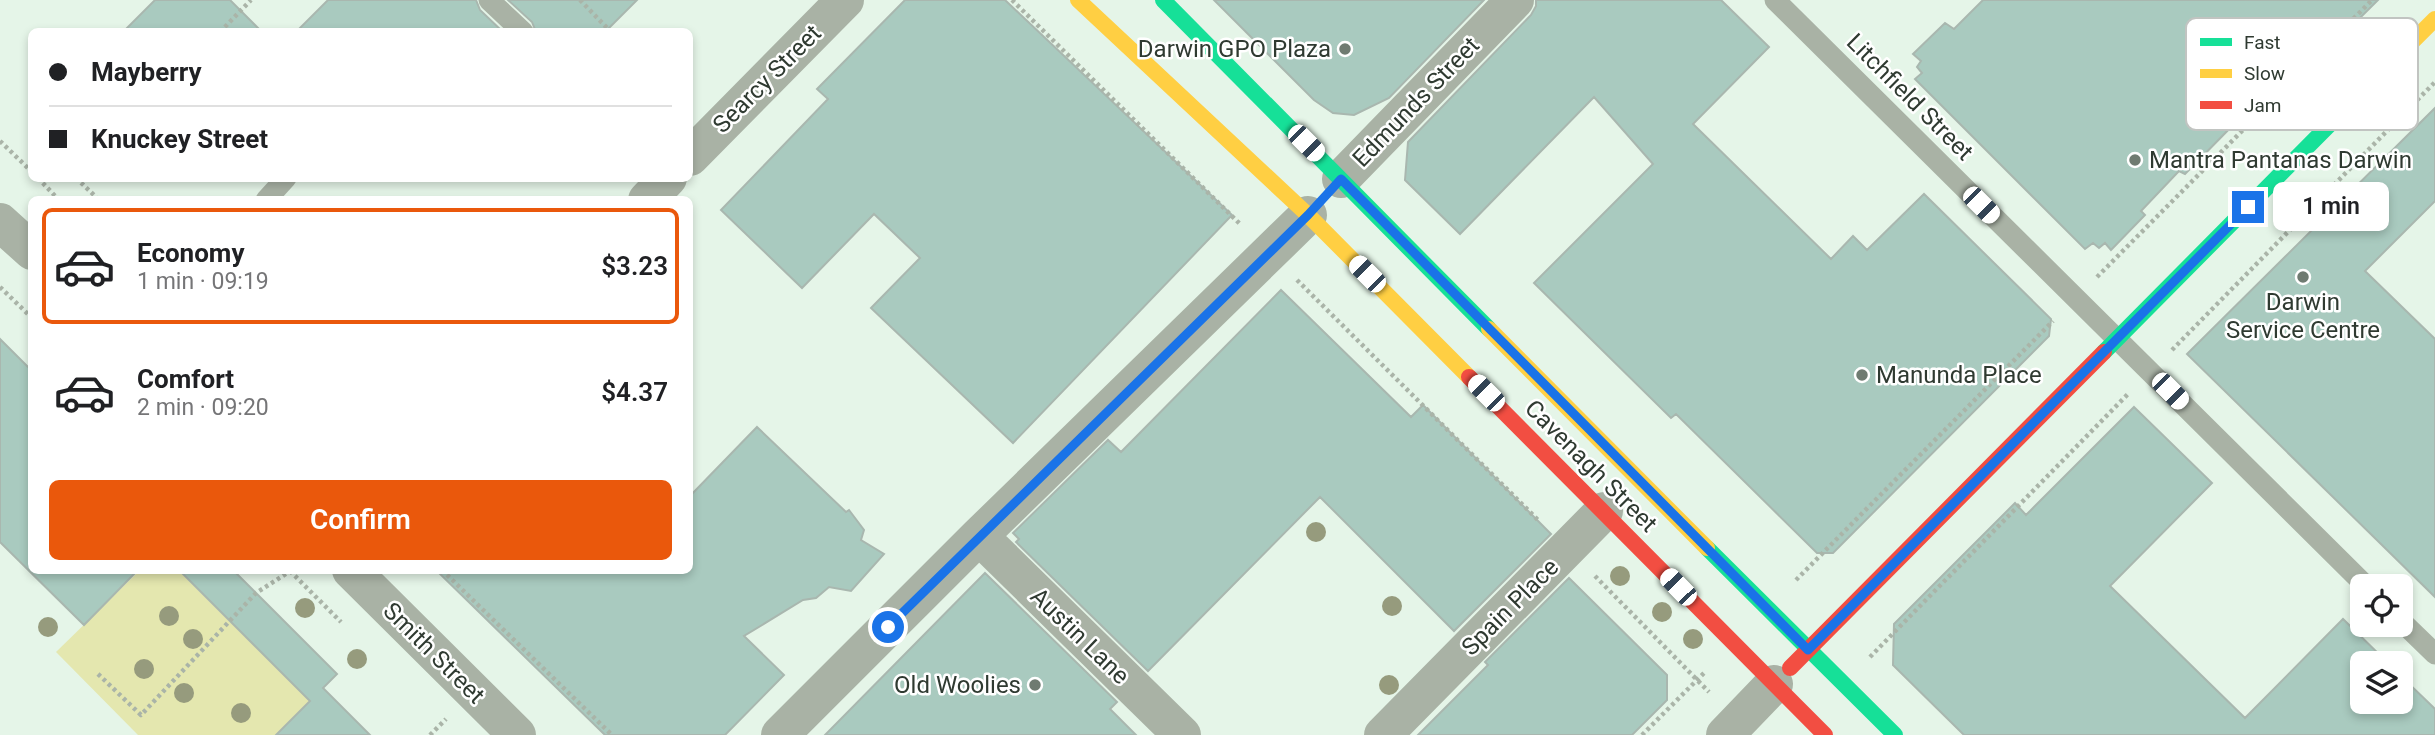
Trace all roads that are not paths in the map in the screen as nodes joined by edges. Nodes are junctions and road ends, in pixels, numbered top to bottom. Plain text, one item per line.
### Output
1 (489, 0) edge
2 (845, 0) edge
3 (1078, 0) edge
4 (1163, 0) edge
5 (1515, 0) edge
6 (1775, 0) edge
7 (2435, 19) edge
8 (519, 28) edge
9 (2418, 36) edge
10 (2324, 130) edge
11 (693, 154) edge
12 (282, 182) edge
13 (664, 182) edge
14 (270, 196) edge
15 (651, 196) edge
16 (1324, 197) junction
17 (0, 222) edge
18 (28, 247) edge
19 (2117, 338) junction
20 (1621, 495) junction
21 (979, 536) junction
22 (355, 574) edge
23 (2354, 574) edge
24 (2413, 633) edge
25 (1808, 650) junction
26 (2435, 654) edge
27 (1774, 684) junction
28 (517, 735) edge
29 (780, 735) edge
30 (1182, 735) edge
31 (1383, 735) edge
32 (1724, 735) edge
33 (1825, 735) edge
34 (1895, 735) edge

1 - 8 lane
2 - 11 street, Searcy Street
3 - 16 street, Cavenagh Street
4 - 16 street, Cavenagh Street
5 - 16 street, Edmunds Street
6 - 19 lane, Litchfield Street
7 - 9 street
10 - 19 street
12 - 14 lane
13 - 15 street
16 - 20 street, Cavenagh Street
16 - 20 street, Cavenagh Street
16 - 21 street, Edmunds Street
17 - 18 street
19 - 23 lane, Litchfield Street
19 - 25 street
20 - 25 street, Cavenagh Street
20 - 27 street, Cavenagh Street
20 - 31 street, Spain Place
21 - 29 street, Edmunds Street
21 - 30 street, Austin Lane
22 - 28 street, Smith Street
24 - 26 lane
25 - 27 street
25 - 34 street, Cavenagh Street
27 - 32 street
27 - 33 street, Cavenagh Street

